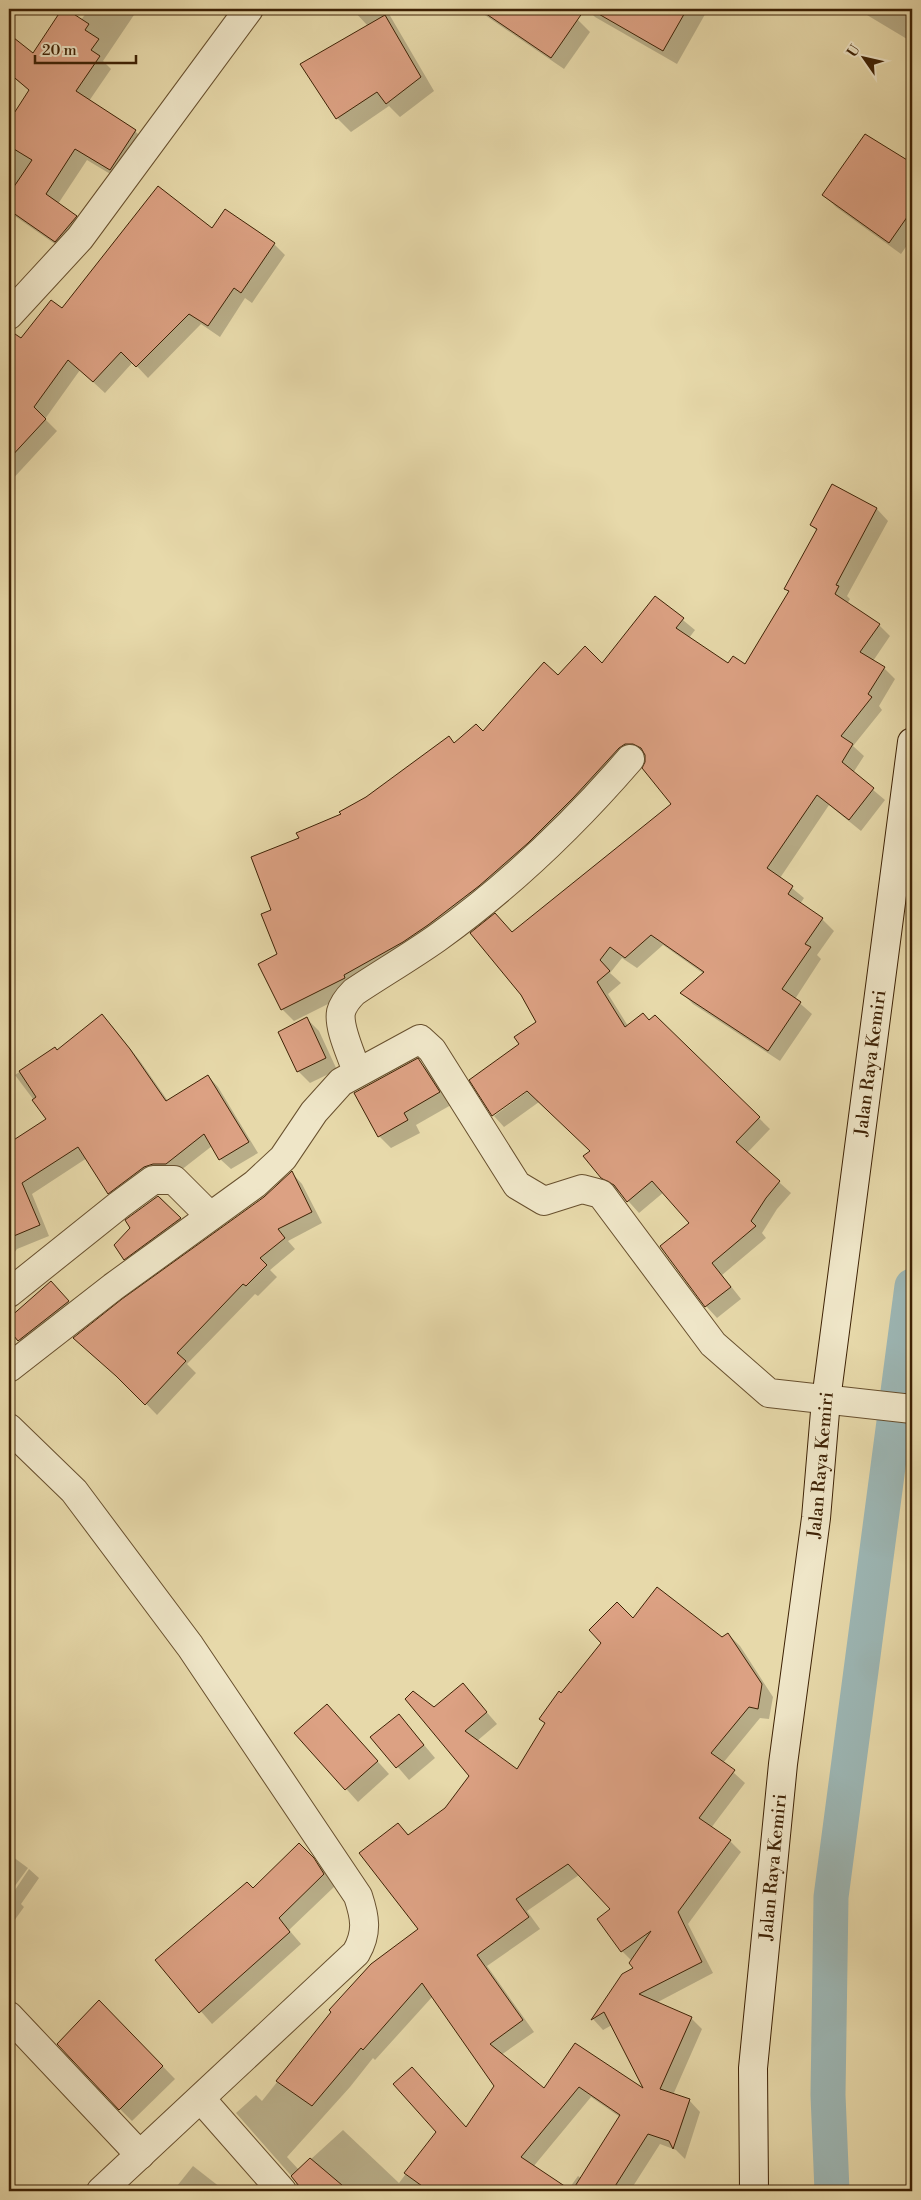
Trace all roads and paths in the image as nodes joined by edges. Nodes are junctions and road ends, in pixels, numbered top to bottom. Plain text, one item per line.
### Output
1 (249, 9) edge
2 (9, 315) edge
3 (912, 742) edge
4 (630, 759) dead end
5 (357, 1072) junction
6 (210, 1216) junction
7 (9, 1293) edge
8 (9, 1368) edge
9 (826, 1400) junction
10 (912, 1408) edge
11 (9, 1428) edge
12 (9, 2016) edge
13 (201, 2099) junction
14 (140, 2155) junction
15 (101, 2191) edge
16 (282, 2191) edge
17 (754, 2191) edge

1 - 2 street
3 - 9 street, Jalan Raya Kemiri
4 - 5 street
5 - 6 street
5 - 9 street
6 - 7 street
6 - 8 street
9 - 10 street
9 - 17 street, Jalan Raya Kemiri
11 - 13 street
12 - 14 street
13 - 14 street
13 - 16 street
14 - 15 street

